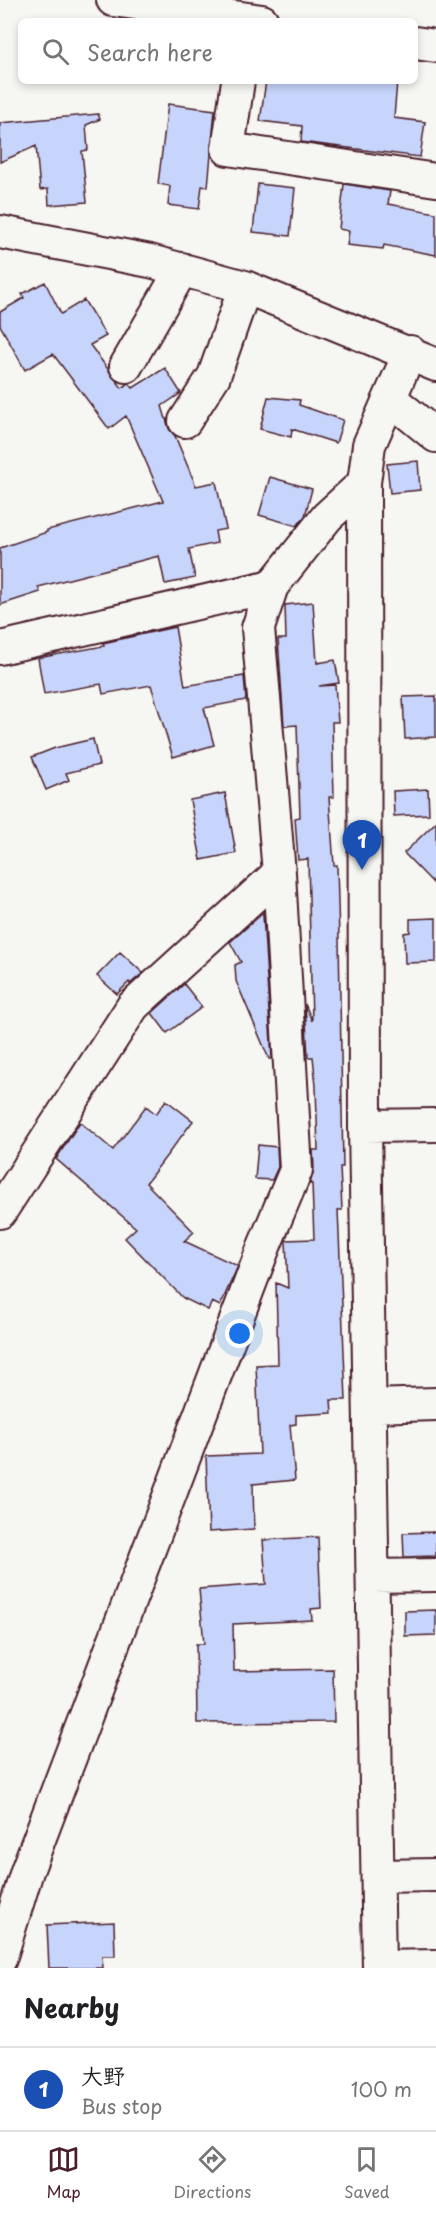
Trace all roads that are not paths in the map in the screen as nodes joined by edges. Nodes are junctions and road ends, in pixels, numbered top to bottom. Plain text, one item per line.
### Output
1 (113, 0) edge
2 (237, 18) edge
3 (418, 43) edge
4 (436, 46) edge
5 (238, 84) edge
6 (436, 180) edge
7 (0, 232) edge
8 (182, 269) junction
9 (244, 287) junction
10 (423, 358) edge
11 (126, 366) dead end
12 (392, 400) junction
13 (185, 421) dead end
14 (436, 436) edge
15 (364, 483) junction
16 (272, 586) junction
17 (0, 648) edge
18 (279, 873) junction
19 (436, 1125) edge
20 (365, 1126) junction
21 (0, 1212) edge
22 (436, 1404) edge
23 (370, 1406) junction
24 (436, 1575) edge
25 (373, 1576) junction
26 (436, 1875) edge
27 (378, 1876) junction
28 (0, 1959) edge
29 (436, 1966) edge
30 (379, 1967) edge

1 - 2 street
3 - 4 street
5 - 6 street
7 - 8 street
8 - 9 street
8 - 11 street
9 - 10 street
9 - 13 street
10 - 12 street
12 - 14 street
12 - 15 street
15 - 16 street
15 - 20 street
16 - 17 street
16 - 18 street
18 - 21 street
18 - 28 street
19 - 20 street
20 - 23 street
22 - 23 street
23 - 25 street
24 - 25 street
25 - 27 street
26 - 27 street
27 - 30 street
29 - 30 street

